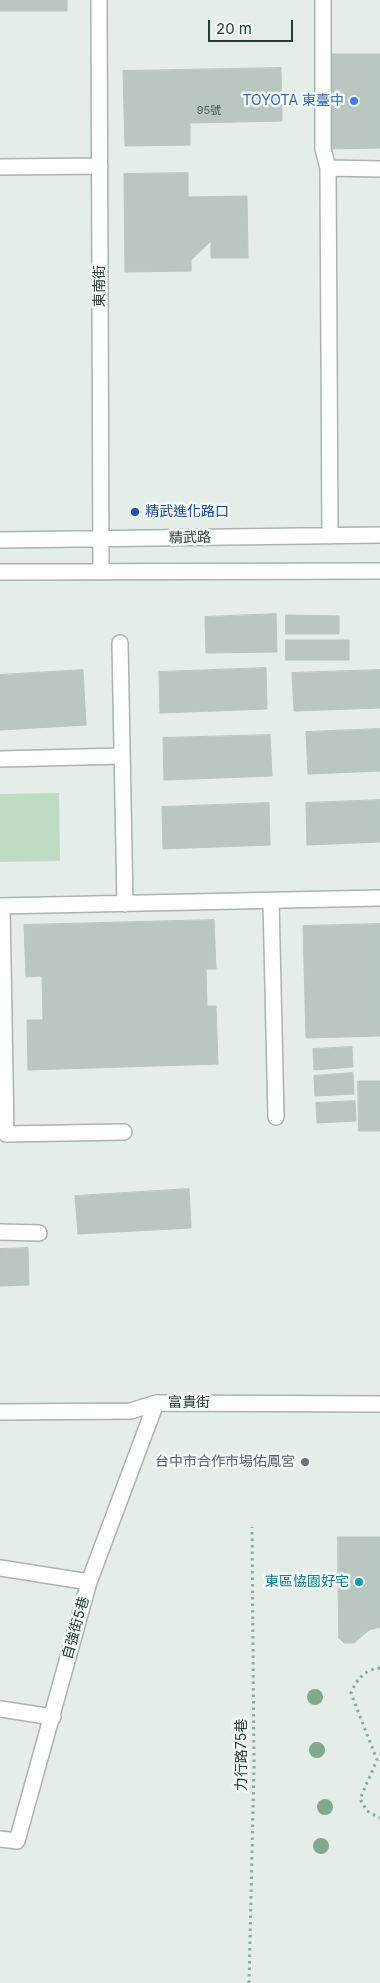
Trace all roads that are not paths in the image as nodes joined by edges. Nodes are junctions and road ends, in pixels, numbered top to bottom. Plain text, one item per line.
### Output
1 (99, 0) edge
2 (323, 0) edge
3 (100, 166) junction
4 (0, 167) edge
5 (328, 168) junction
6 (380, 169) edge
7 (380, 535) edge
8 (330, 536) junction
9 (0, 540) edge
10 (100, 540) junction
11 (380, 571) edge
12 (0, 572) edge
13 (101, 572) junction
14 (120, 643) dead end
15 (122, 756) junction
16 (0, 758) edge
17 (380, 898) edge
18 (271, 901) junction
19 (126, 904) junction
20 (1, 906) edge
21 (276, 1118) dead end
22 (124, 1132) dead end
23 (0, 1232) edge
24 (39, 1233) dead end
25 (156, 1403) junction
26 (380, 1404) edge
27 (0, 1412) edge
28 (0, 1568) edge
29 (89, 1582) junction
30 (0, 1709) edge
31 (52, 1718) junction
32 (0, 1839) edge

1 - 3 street, 東南街
2 - 5 street
3 - 4 street
3 - 10 street, 東南街
5 - 6 street
5 - 8 street
7 - 8 street, 精武路
8 - 10 street, 精武路
9 - 10 street, 精武路
10 - 13 street, 東南街
11 - 13 street
12 - 13 street
14 - 15 street
15 - 16 street
15 - 19 street
17 - 18 street
18 - 19 street
18 - 21 street
19 - 20 street
20 - 22 street
23 - 24 street
25 - 26 street, 富貴街
25 - 27 street, 富貴街
25 - 29 street, 自強街5巷
28 - 29 street
29 - 31 street, 自強街5巷
30 - 31 street
31 - 32 street, 自強街5巷

